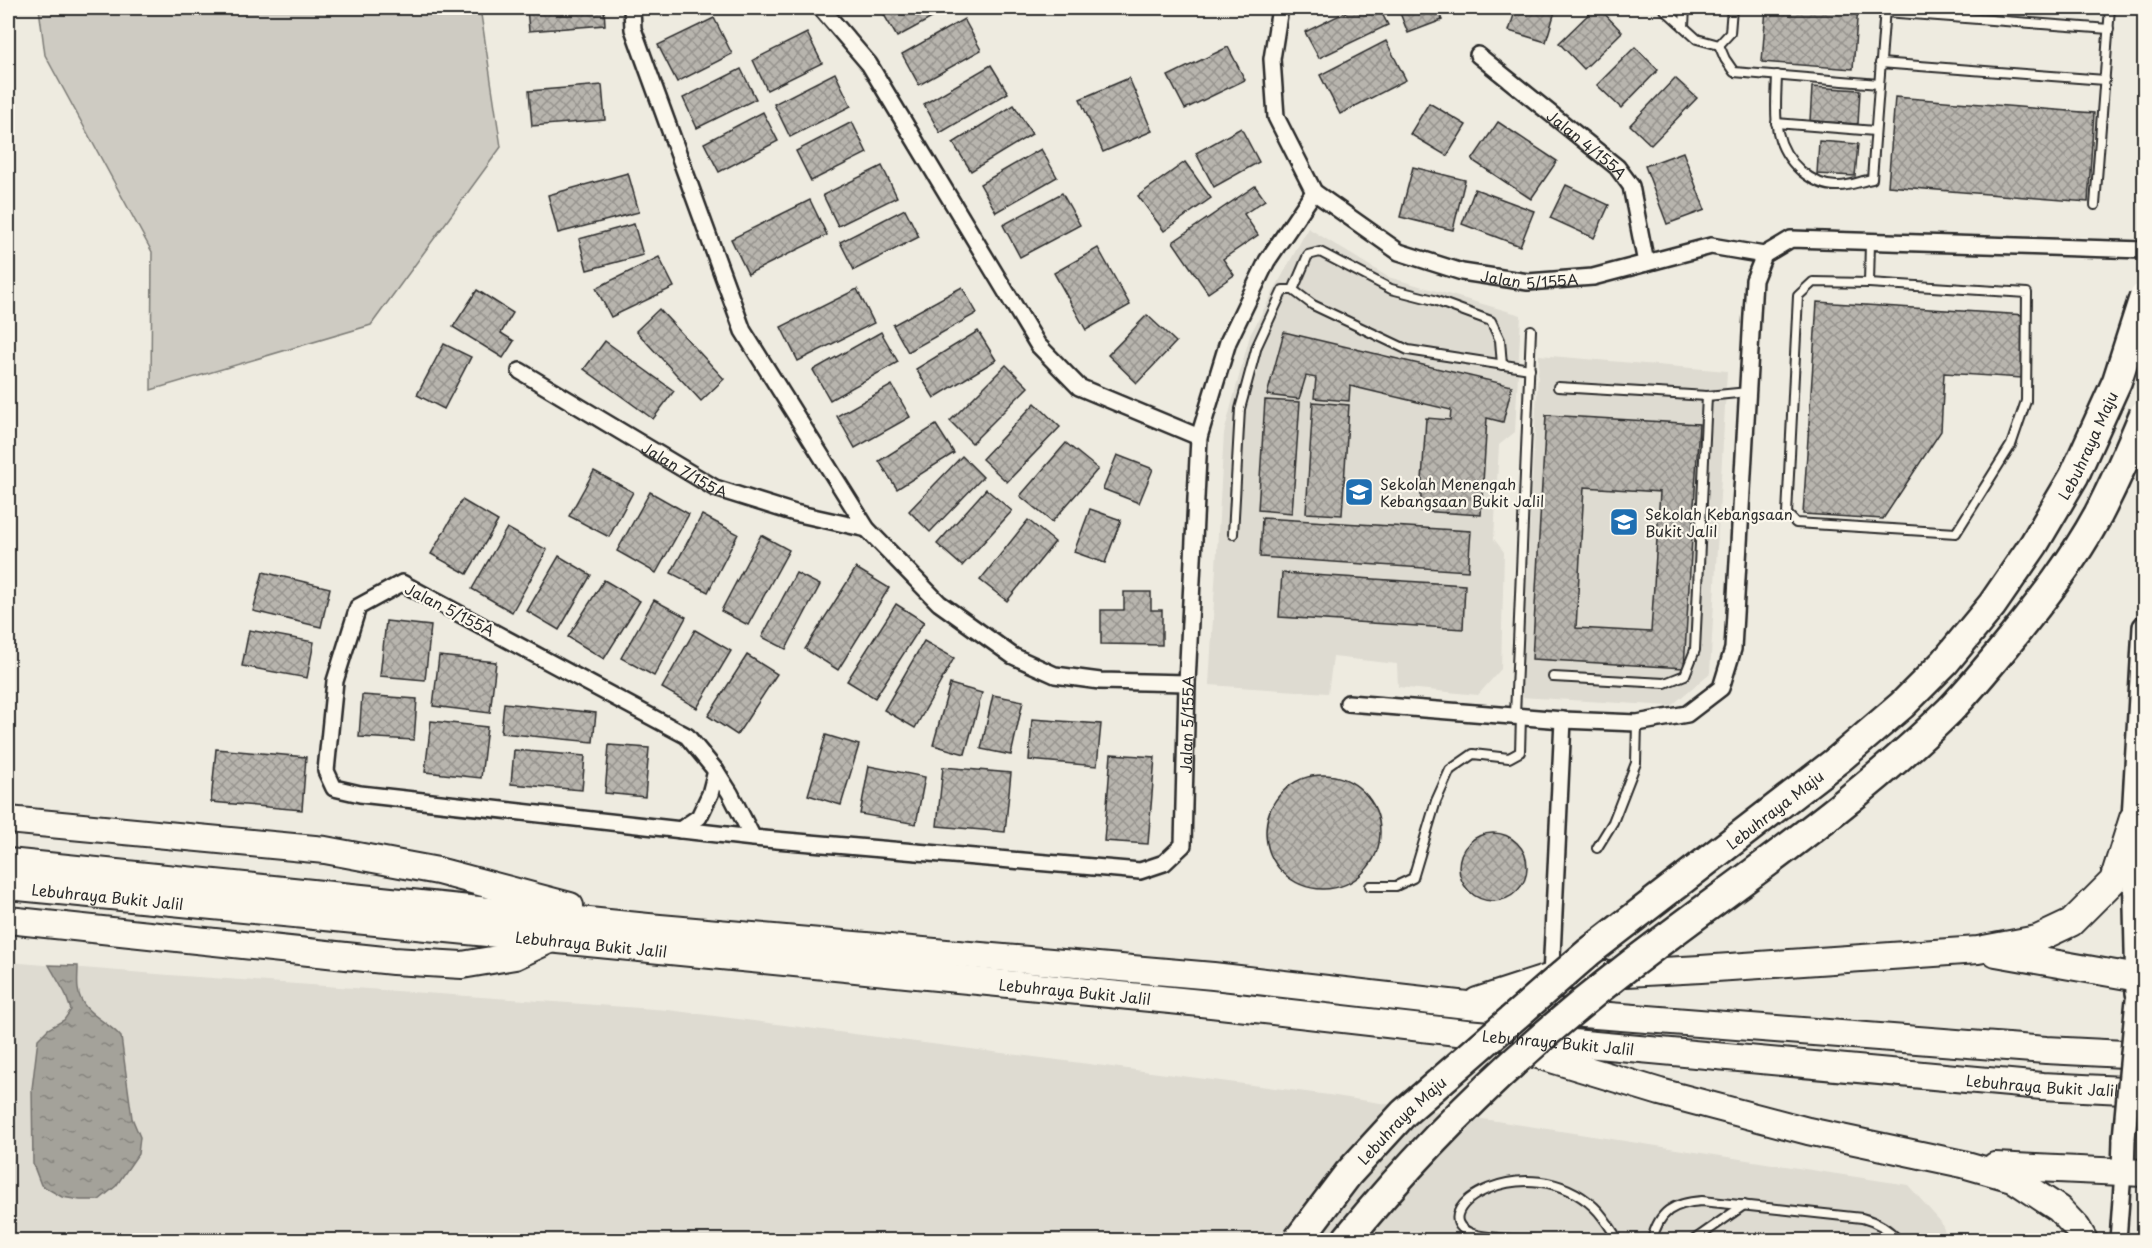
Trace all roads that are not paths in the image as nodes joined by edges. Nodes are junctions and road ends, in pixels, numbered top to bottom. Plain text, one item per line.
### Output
1 (632, 8) edge
2 (821, 8) edge
3 (1280, 8) edge
4 (1663, 8) edge
5 (1685, 8) edge
6 (1732, 8) edge
7 (2110, 8) edge
8 (1885, 10) edge
9 (1684, 26) junction
10 (2109, 29) junction
11 (1719, 45) junction
12 (1478, 55) dead end
13 (1880, 63) junction
14 (1778, 75) junction
15 (2105, 80) junction
16 (1879, 84) junction
17 (1776, 123) junction
18 (1875, 131) junction
19 (1314, 192) junction
20 (2095, 205) dead end
21 (1870, 242) junction
22 (2145, 250) edge
23 (1764, 255) junction
24 (1646, 263) junction
25 (1869, 283) junction
26 (1293, 290) junction
27 (2145, 297) edge
28 (1531, 330) dead end
29 (1502, 365) junction
30 (1530, 369) junction
31 (520, 371) dead end
32 (1558, 387) dead end
33 (1748, 392) junction
34 (1707, 396) junction
35 (2145, 414) edge
36 (1199, 437) junction
37 (867, 529) junction
38 (1233, 534) dead end
39 (2145, 627) edge
40 (1553, 677) dead end
41 (1187, 682) junction
42 (1348, 703) dead end
43 (1518, 715) junction
44 (1563, 720) junction
45 (1637, 723) junction
46 (716, 771) junction
47 (2133, 818) junction
48 (8, 820) edge
49 (680, 830) junction
50 (753, 838) junction
51 (1597, 848) dead end
52 (8, 862) edge
53 (8, 886) edge
54 (1370, 886) dead end
55 (439, 916) junction
56 (8, 920) edge
57 (648, 927) junction
58 (548, 940) junction
59 (1978, 950) junction
60 (1551, 977) junction
61 (2140, 986) edge
62 (1467, 1005) junction
63 (1466, 1033) junction
64 (2145, 1055) edge
65 (2145, 1091) edge
66 (1963, 1164) junction
67 (2134, 1173) edge
68 (1744, 1205) junction
69 (1298, 1240) edge
70 (1346, 1240) edge
71 (1533, 1240) edge
72 (1618, 1240) edge
73 (1652, 1240) edge
74 (1694, 1240) edge
75 (1898, 1240) edge
76 (2084, 1240) edge
77 (2118, 1240) edge

1 - 37 street
2 - 36 street
3 - 19 street, Jalan 5/155A
4 - 9 lane
5 - 9 lane
6 - 11 lane
7 - 10 lane
8 - 10 lane
8 - 13 lane
9 - 11 lane
10 - 15 lane
11 - 14 lane
12 - 24 street, Jalan 4/155A
13 - 15 lane
13 - 16 lane
14 - 16 lane
14 - 17 lane
15 - 20 lane
16 - 18 lane
17 - 18 lane
17 - 18 lane
19 - 24 street, Jalan 5/155A
19 - 36 street, Jalan 5/155A
21 - 22 street
21 - 23 street
21 - 25 lane
23 - 24 street, Jalan 5/155A
23 - 33 street
25 - 25 lane
26 - 29 lane
26 - 29 lane
26 - 38 lane
27 - 69 highway, Lebuhraya Maju, bridge
28 - 30 lane
29 - 30 lane
30 - 43 lane
31 - 37 street, Jalan 7/155A
32 - 34 lane
33 - 34 lane
33 - 45 street
34 - 40 lane
35 - 70 highway, bridge
36 - 41 street, Jalan 5/155A
37 - 41 street
39 - 47 main road
41 - 50 street, Jalan 5/155A
42 - 43 street
43 - 44 street
43 - 54 lane
44 - 45 street
44 - 60 street
45 - 51 lane
46 - 49 street
46 - 49 street, Jalan 5/155A
46 - 50 street, Jalan 5/155A
47 - 59 highway
47 - 61 main road
48 - 57 highway
49 - 50 street, Jalan 5/155A
52 - 55 highway, Lebuhraya Bukit Jalil
53 - 55 highway, Lebuhraya Bukit Jalil
55 - 57 highway, Lebuhraya Bukit Jalil
55 - 58 highway, Lebuhraya Bukit Jalil
56 - 58 highway
57 - 62 highway, Lebuhraya Bukit Jalil
58 - 63 highway, Lebuhraya Bukit Jalil
59 - 60 highway
59 - 61 highway
60 - 62 highway
61 - 67 main road, bridge
62 - 64 highway, Lebuhraya Bukit Jalil
63 - 65 highway, Lebuhraya Bukit Jalil
63 - 66 highway
66 - 67 highway
66 - 76 highway
67 - 77 street
68 - 73 lane
68 - 74 lane
68 - 75 lane
71 - 72 lane

